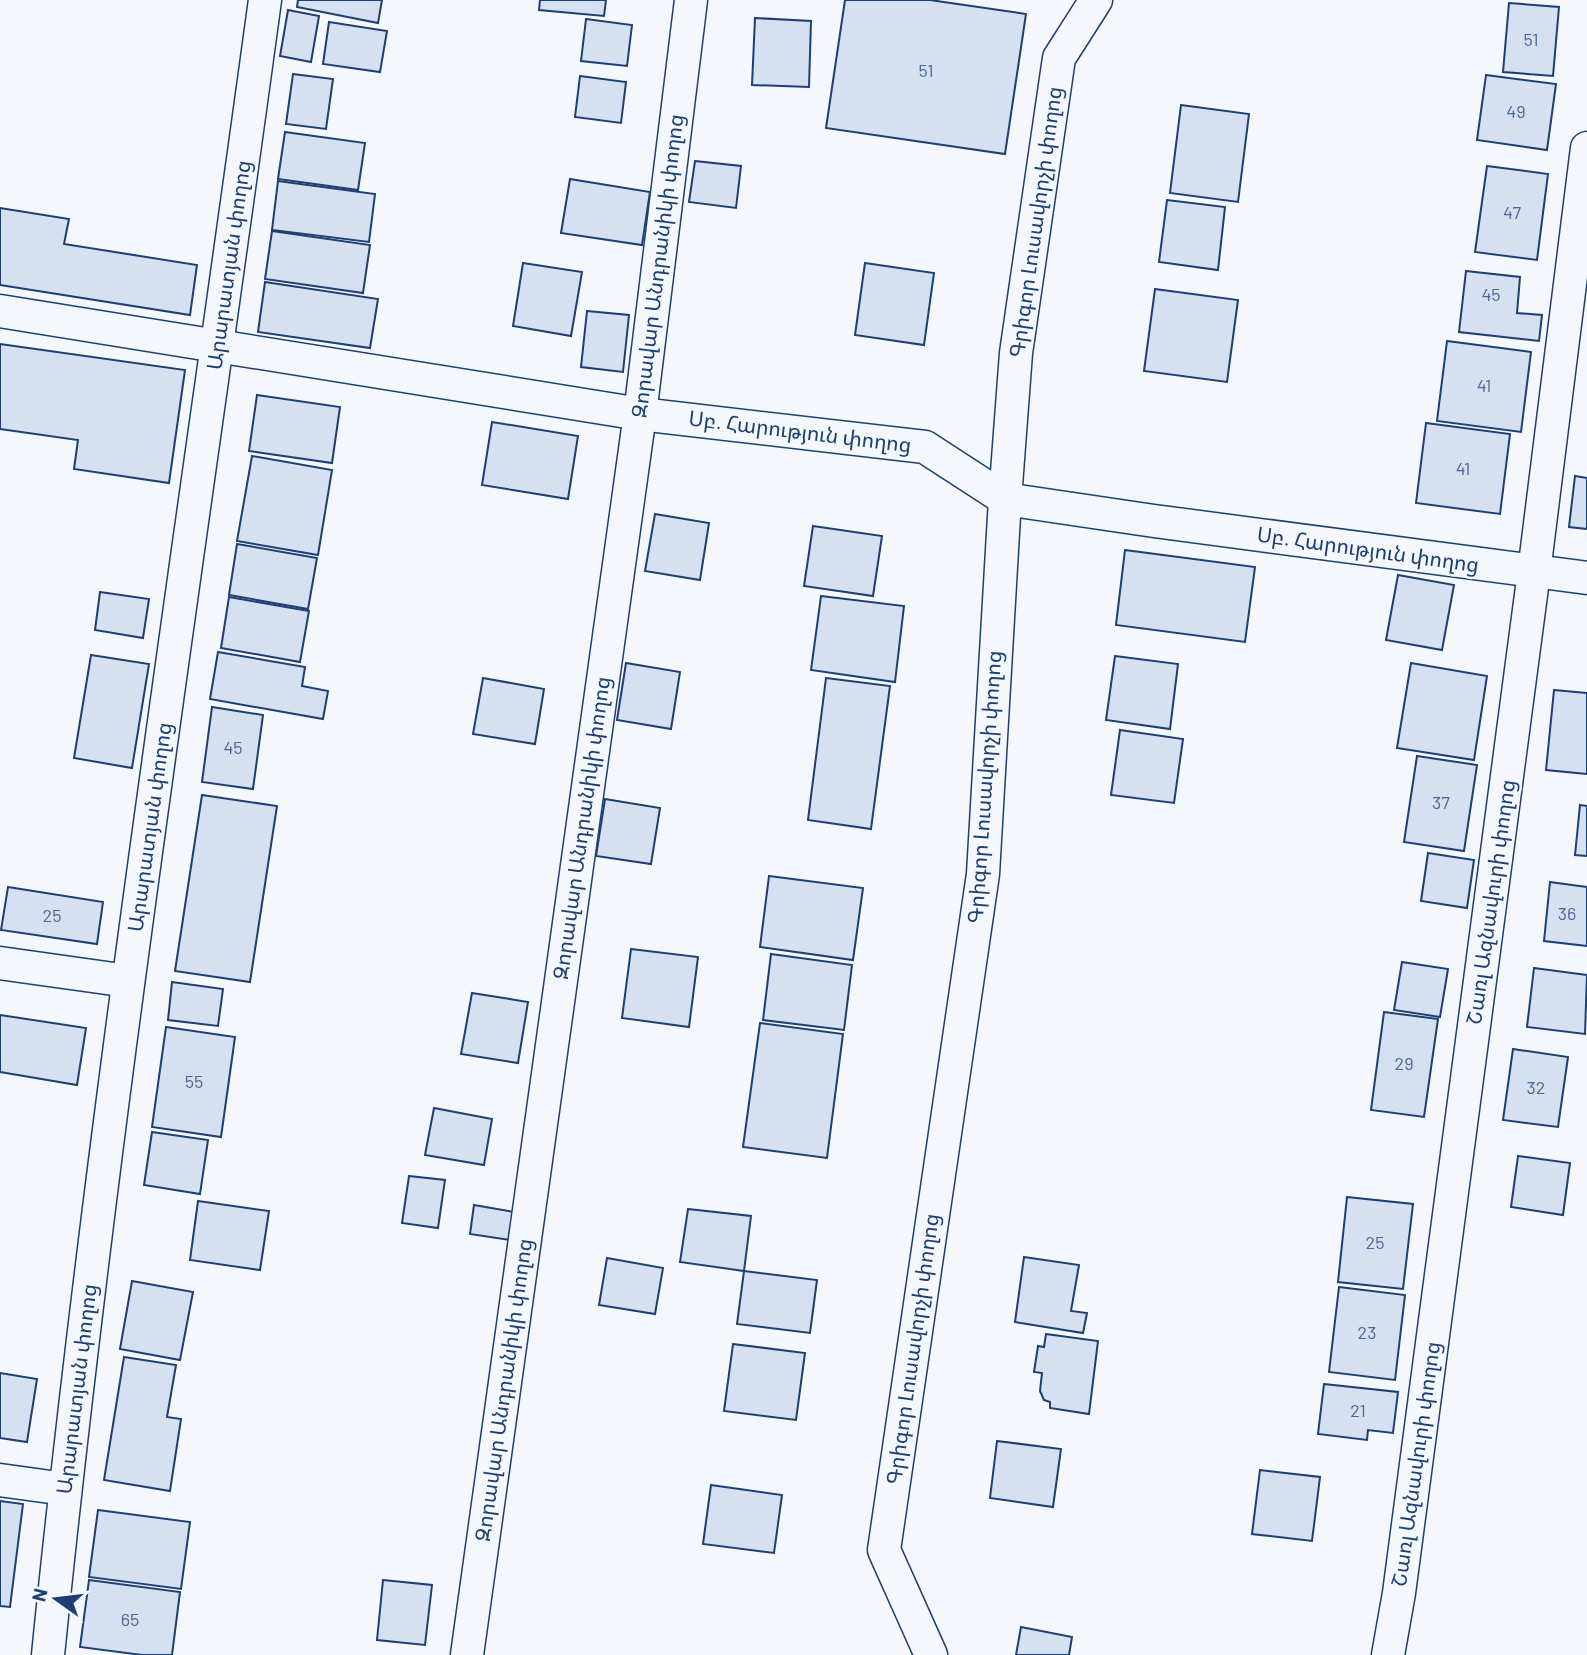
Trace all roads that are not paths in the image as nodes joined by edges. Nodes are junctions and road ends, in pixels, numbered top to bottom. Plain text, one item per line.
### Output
1 (265, 0) edge
2 (691, 0) edge
3 (1096, 0) edge
4 (1587, 148) edge
5 (0, 312) edge
6 (218, 346) junction
7 (640, 414) junction
8 (1004, 499) junction
9 (1534, 572) junction
10 (1587, 578) edge
11 (0, 963) edge
12 (128, 981) junction
13 (0, 1480) edge
14 (65, 1489) junction
15 (48, 1655) edge
16 (467, 1655) edge
17 (931, 1655) edge
18 (1388, 1655) edge

1 - 6 street, Արարատյան փողոց
2 - 7 street, Զորավար Անդրանիկի փողոց
3 - 8 street, Գրիգոր Լուսավորչի փողոց
4 - 9 street, Շառլ Ազնավուրի փողոց
5 - 6 street, Սբ. Հարություն փողոց
6 - 7 street, Սբ. Հարություն փողոց
6 - 12 street, Արարատյան փողոց
7 - 8 street, Սբ. Հարություն փողոց
7 - 16 street, Զորավար Անդրանիկի փողոց
8 - 9 street, Սբ. Հարություն փողոց
8 - 17 street, Գրիգոր Լուսավորչի փողոց
9 - 10 street, Սբ. Հարություն փողոց
9 - 18 street, Շառլ Ազնավուրի փողոց
11 - 12 street
12 - 14 street, Արարատյան փողոց
13 - 14 street
14 - 15 street, Արարատյան փողոց

